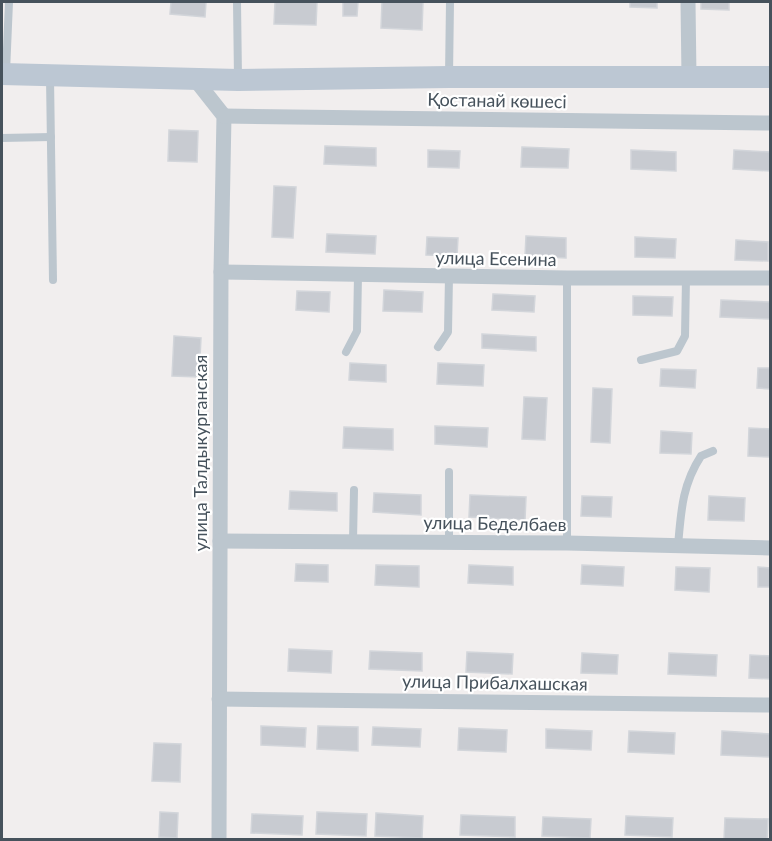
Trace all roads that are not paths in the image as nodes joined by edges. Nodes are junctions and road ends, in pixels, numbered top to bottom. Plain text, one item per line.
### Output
1 (9, 2) edge
2 (237, 2) edge
3 (450, 2) edge
4 (688, 2) edge
5 (4, 74) edge
6 (50, 75) junction
7 (449, 77) junction
8 (689, 77) junction
9 (771, 77) edge
10 (194, 78) junction
11 (238, 80) junction
12 (224, 116) junction
13 (771, 123) edge
14 (51, 137) junction
15 (2, 138) edge
16 (221, 272) junction
17 (358, 275) junction
18 (449, 276) junction
19 (567, 278) junction
20 (686, 278) junction
21 (771, 278) edge
22 (53, 280) dead end
23 (438, 346) dead end
24 (346, 352) dead end
25 (641, 360) dead end
26 (713, 451) dead end
27 (449, 472) dead end
28 (354, 490) dead end
29 (220, 541) junction
30 (353, 541) junction
31 (449, 542) junction
32 (567, 543) junction
33 (678, 546) junction
34 (771, 548) edge
35 (219, 699) junction
36 (771, 705) edge
37 (219, 840) edge

1 - 5 lane
2 - 11 lane
3 - 7 lane
4 - 8 street
5 - 6 street
6 - 10 street
6 - 14 lane
7 - 8 street
7 - 11 street
8 - 9 street
10 - 11 street
10 - 12 street
12 - 13 street, Қостанай көшесі
12 - 16 street, улица Талдыкурганская
14 - 15 lane
14 - 22 lane
16 - 17 street, улица Есенина
16 - 29 street, улица Талдыкурганская
17 - 18 street, улица Есенина
17 - 24 lane
18 - 19 street, улица Есенина
18 - 23 lane
19 - 20 street, улица Есенина
19 - 32 lane
20 - 21 street, улица Есенина
20 - 25 lane
26 - 33 lane
27 - 31 lane
28 - 30 lane
29 - 30 street, улица Беделбаев
29 - 35 street, улица Талдыкурганская
30 - 31 street, улица Беделбаев
31 - 32 street, улица Беделбаев
32 - 33 street, улица Беделбаев
33 - 34 street, улица Беделбаев
35 - 36 street, улица Прибалхашская
35 - 37 street, улица Талдыкурганская

